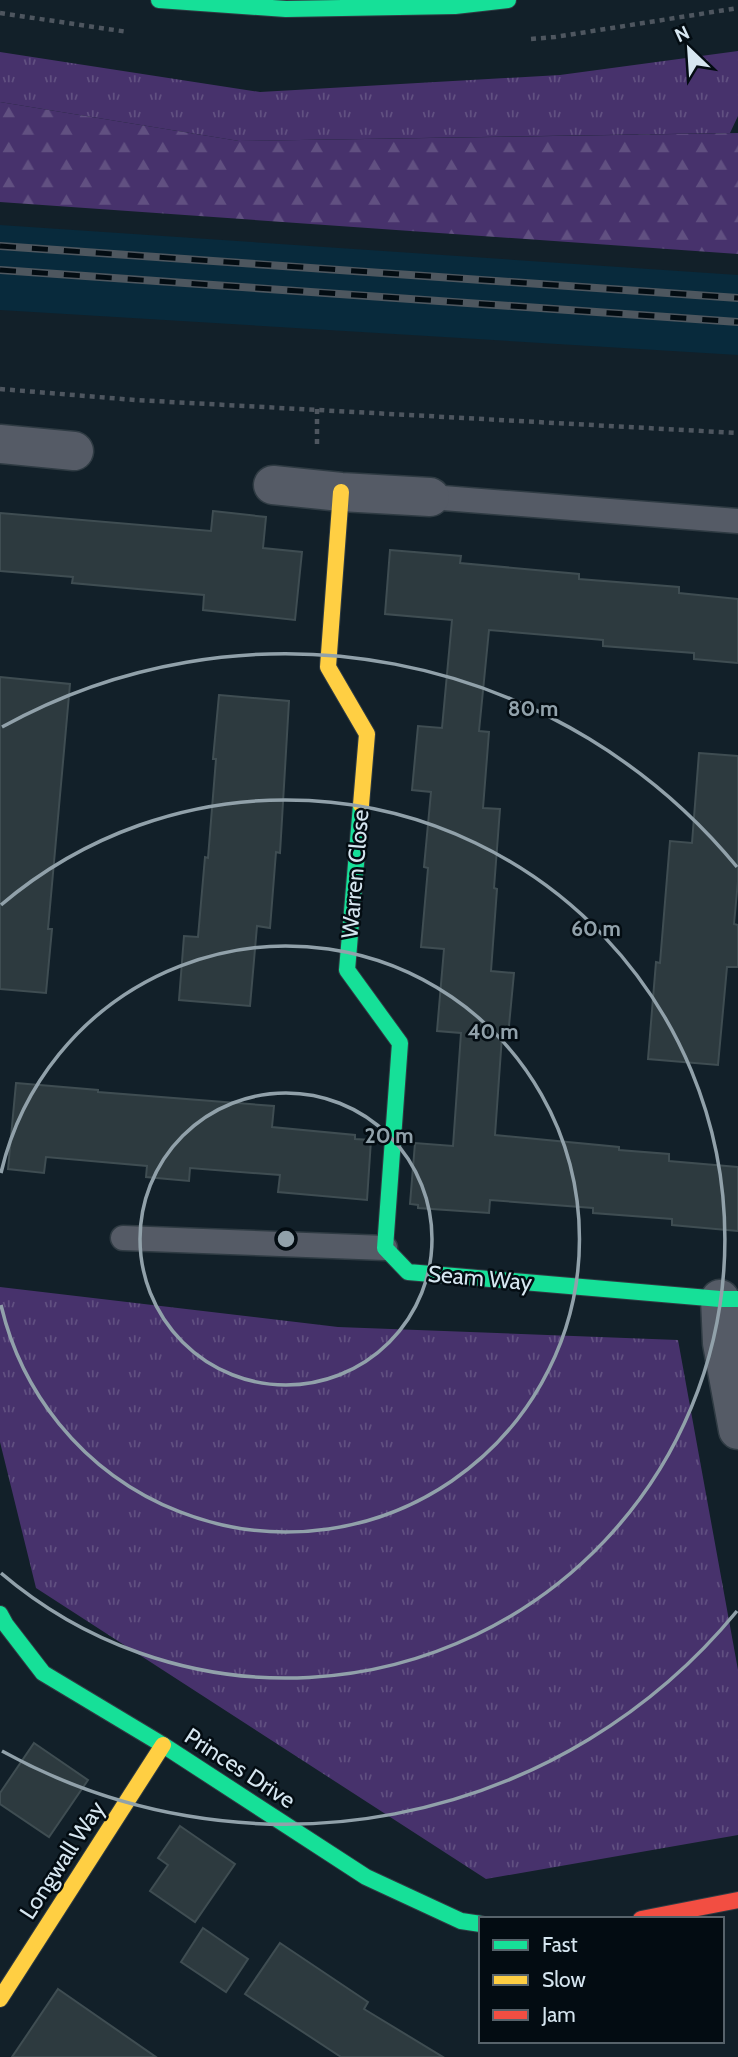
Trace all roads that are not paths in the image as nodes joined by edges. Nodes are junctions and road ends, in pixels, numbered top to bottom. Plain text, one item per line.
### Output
1 (159, 0) edge
2 (508, 0) edge
3 (0, 444) edge
4 (74, 451) dead end
5 (273, 485) dead end
6 (341, 492) junction
7 (430, 497) joint
8 (738, 521) edge
9 (123, 1238) dead end
10 (385, 1248) junction
11 (729, 1299) edge
12 (738, 1430) edge
13 (0, 1614) edge
14 (163, 1745) junction
15 (738, 1900) edge
16 (652, 1917) edge
17 (479, 1924) edge
18 (0, 1999) edge

1 - 2 street
3 - 4 street
5 - 6 street
6 - 7 street
6 - 10 street, Warren Close
7 - 8 lane
9 - 10 lane
10 - 11 street, Seam Way
11 - 12 street, Seam Way
13 - 14 street, Princes Drive
14 - 17 street, Princes Drive
14 - 18 street, Longwall Way
15 - 16 street

